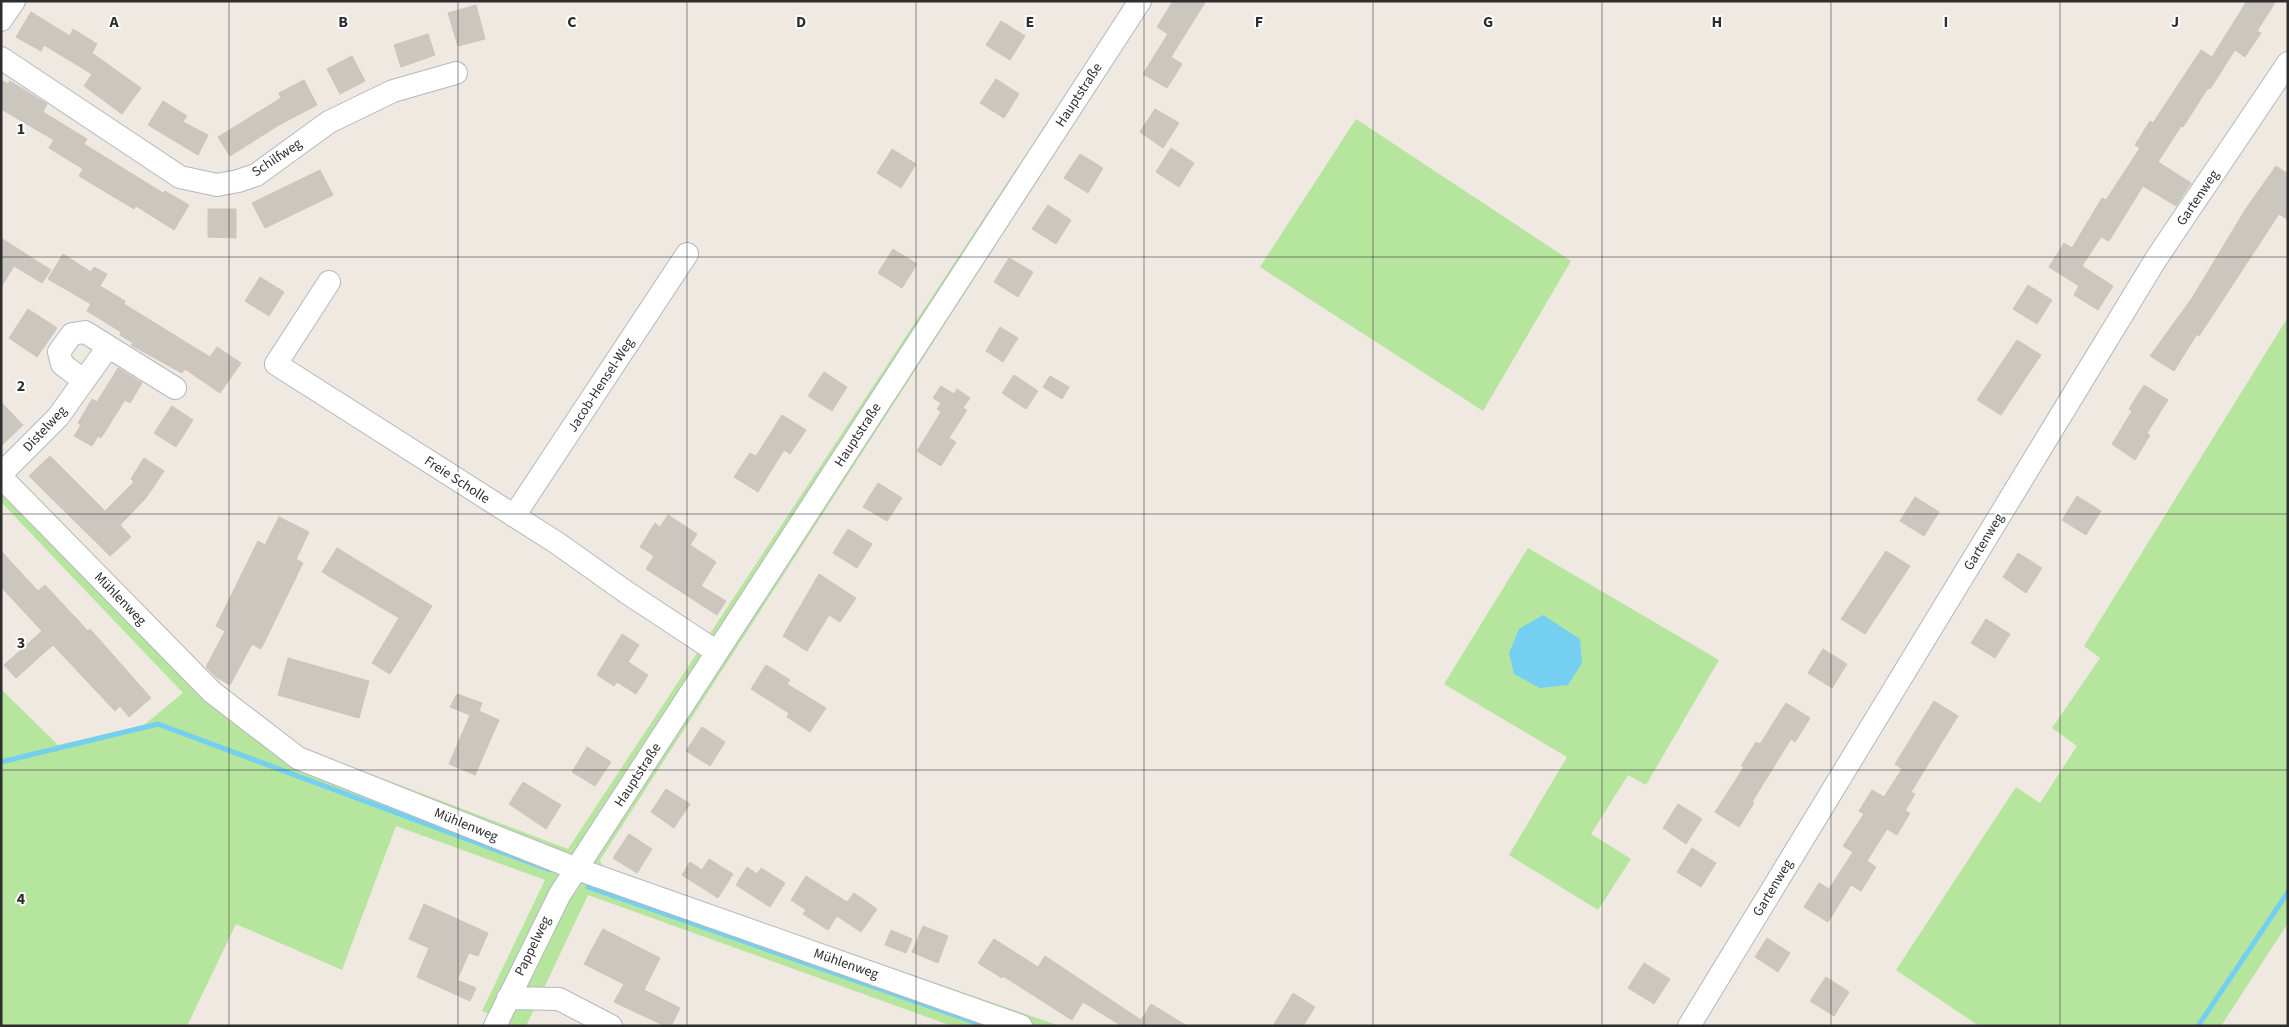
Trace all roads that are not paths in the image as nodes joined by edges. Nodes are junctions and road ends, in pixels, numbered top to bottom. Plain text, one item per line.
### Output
1 (14, 1) edge
2 (1140, 1) edge
3 (1, 20) edge
4 (1, 58) edge
5 (2288, 63) edge
6 (456, 73) dead end
7 (687, 254) dead end
8 (329, 282) dead end
9 (108, 347) junction
10 (84, 381) junction
11 (175, 388) dead end
12 (1, 476) edge
13 (514, 516) junction
14 (717, 652) junction
15 (577, 869) junction
16 (508, 998) junction
17 (495, 1026) edge
18 (612, 1026) edge
19 (1021, 1026) edge
20 (1689, 1026) edge

1 - 3 street
2 - 14 street, Hauptstraße
4 - 6 street, Schilfweg
5 - 20 street, Gartenweg
7 - 13 street, Jacob-Hensel-Weg
8 - 13 street, Freie Scholle
9 - 10 street, Distelweg
9 - 10 street
9 - 11 street
10 - 12 street, Distelweg
12 - 15 street, Mühlenweg
13 - 14 street, Freie Scholle
14 - 15 street, Hauptstraße
15 - 16 street, Pappelweg
15 - 19 street, Mühlenweg
16 - 17 street, Pappelweg
16 - 18 street

